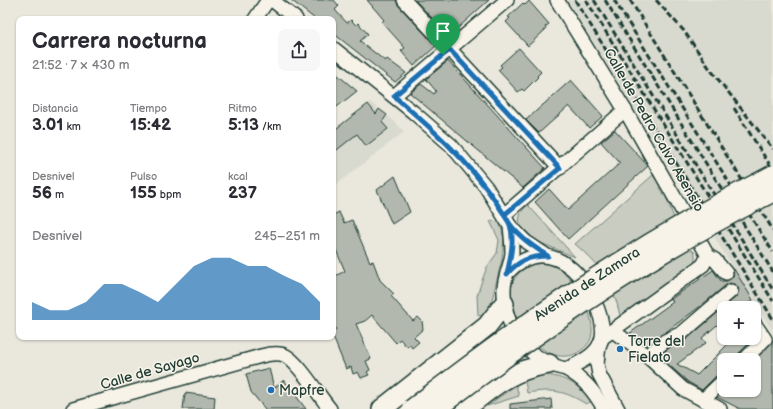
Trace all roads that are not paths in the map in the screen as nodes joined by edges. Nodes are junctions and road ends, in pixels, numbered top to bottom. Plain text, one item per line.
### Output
1 (268, 0) edge
2 (272, 0) edge
3 (404, 0) edge
4 (557, 0) edge
5 (498, 3) edge
6 (257, 16) edge
7 (292, 16) edge
8 (336, 50) edge
9 (450, 50) junction
10 (394, 96) junction
11 (625, 110) junction
12 (560, 168) junction
13 (773, 175) edge
14 (773, 192) edge
15 (507, 220) junction
16 (548, 256) junction
17 (708, 256) junction
18 (726, 273) dead end
19 (507, 274) junction
20 (731, 291) dead end
21 (504, 304) junction
22 (761, 333) edge
23 (605, 338) junction
24 (761, 343) edge
25 (759, 345) edge
26 (751, 353) edge
27 (647, 356) junction
28 (557, 367) junction
29 (717, 387) edge
30 (703, 400) junction
31 (73, 409) edge
32 (330, 409) edge
33 (382, 409) edge
34 (412, 409) edge
35 (436, 409) edge
36 (465, 409) edge
37 (604, 409) edge
38 (618, 409) edge
39 (720, 409) edge

1 - 6 street
2 - 7 street
3 - 9 street
4 - 11 street, Calle de Pedro Calvo Asensio
5 - 9 street
8 - 10 street
9 - 10 street
9 - 12 street
10 - 15 street
11 - 12 street
11 - 17 street, Calle de Pedro Calvo Asensio
12 - 15 street
13 - 34 highway, Avenida de Zamora, bridge
14 - 35 highway, Avenida de Zamora, bridge
15 - 16 street
15 - 19 street
16 - 19 street
16 - 23 street
17 - 18 street, Calle de Pedro Calvo Asensio
17 - 23 street
19 - 21 street
20 - 27 street
21 - 28 street
21 - 33 highway
22 - 24 street
23 - 27 street
23 - 28 street
23 - 38 street
25 - 26 street
27 - 30 street
28 - 36 highway
28 - 37 street
29 - 30 street
30 - 39 street
31 - 32 street, Calle de Sayago

